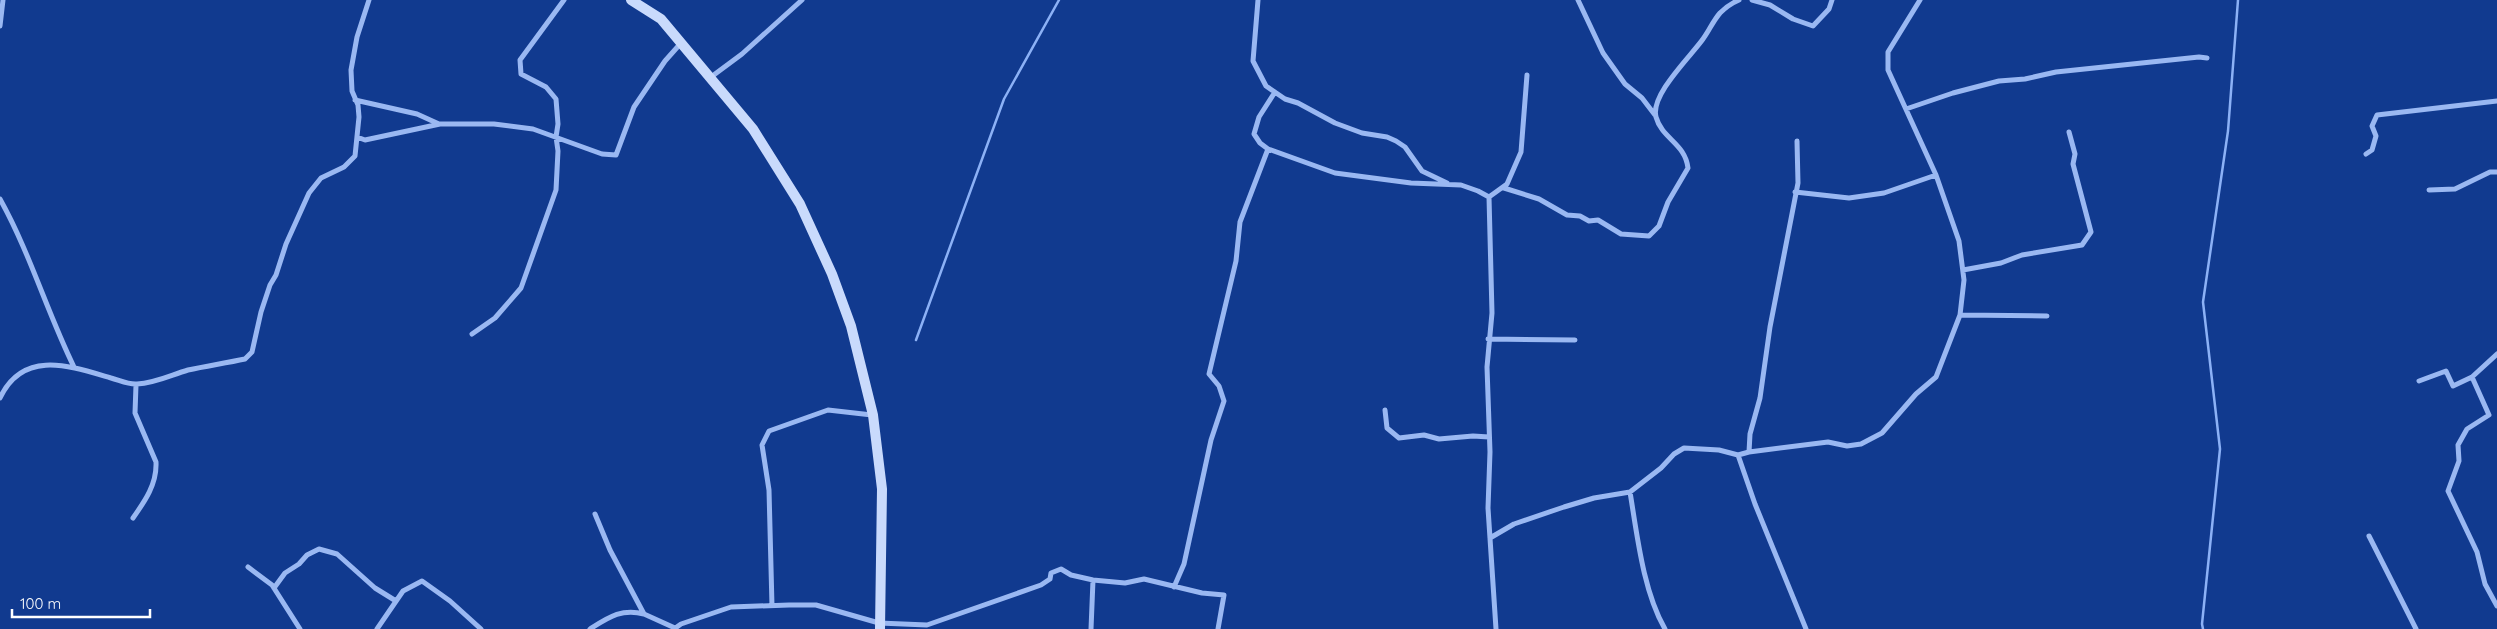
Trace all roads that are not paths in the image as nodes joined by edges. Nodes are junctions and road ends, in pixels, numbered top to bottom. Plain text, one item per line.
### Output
1 (3, 0) edge
2 (369, 0) edge
3 (564, 0) edge
4 (631, 0) edge
5 (802, 0) edge
6 (1258, 0) edge
7 (1578, 0) edge
8 (1752, 0) edge
9 (1832, 0) edge
10 (1920, 0) edge
11 (1736, 1) edge
12 (0, 26) edge
13 (681, 43) junction
14 (2207, 58) dead end
15 (1527, 75) dead end
16 (711, 77) junction
17 (1275, 92) junction
18 (355, 100) junction
19 (2497, 102) edge
20 (1906, 109) junction
21 (1655, 115) junction
22 (440, 124) junction
23 (2069, 132) dead end
24 (357, 137) junction
25 (556, 138) junction
26 (1797, 141) dead end
27 (1268, 149) junction
28 (2366, 154) dead end
29 (2497, 172) edge
30 (1936, 176) junction
31 (1450, 184) junction
32 (1504, 188) junction
33 (2429, 190) dead end
34 (1795, 192) junction
35 (1489, 198) junction
36 (0, 199) edge
37 (1963, 270) junction
38 (1960, 315) junction
39 (2047, 316) dead end
40 (472, 334) dead end
41 (1488, 339) junction
42 (1575, 340) dead end
43 (2497, 354) edge
44 (74, 368) junction
45 (2472, 377) junction
46 (2419, 381) dead end
47 (136, 385) junction
48 (0, 398) edge
49 (1385, 410) dead end
50 (873, 415) junction
51 (1489, 438) junction
52 (1749, 452) junction
53 (1738, 455) junction
54 (1630, 492) junction
55 (595, 514) dead end
56 (133, 518) dead end
57 (2368, 536) dead end
58 (1490, 538) junction
59 (248, 567) dead end
60 (1093, 580) junction
61 (1174, 586) junction
62 (274, 588) junction
63 (396, 601) junction
64 (772, 606) junction
65 (2497, 606) edge
66 (644, 614) junction
67 (880, 626) edge
68 (675, 628) edge
69 (300, 629) edge
70 (377, 629) edge
71 (481, 629) edge
72 (590, 629) edge
73 (1091, 629) edge
74 (1218, 629) edge
75 (1496, 629) edge
76 (1665, 629) edge
77 (1806, 629) edge
78 (2416, 629) edge

1 - 12 street
2 - 18 street
3 - 25 street
4 - 13 street
5 - 16 street
6 - 17 street
7 - 21 street
8 - 9 street
10 - 20 street
11 - 21 street
13 - 16 street
13 - 25 street
14 - 20 street
15 - 32 street
16 - 50 street
17 - 27 street
17 - 31 street
18 - 22 street
18 - 24 street
19 - 28 street
20 - 30 street
21 - 32 street
22 - 24 street
22 - 25 street
23 - 37 street
24 - 47 street
25 - 40 street
26 - 34 street
27 - 31 street
27 - 61 street
29 - 33 street
30 - 34 street
30 - 37 street
31 - 35 street
32 - 35 street
34 - 52 street
35 - 41 street
36 - 44 street
37 - 38 street
38 - 39 street
38 - 52 street
41 - 42 street
41 - 51 street
43 - 45 street
44 - 47 street
44 - 48 street
45 - 46 street
45 - 65 street
47 - 56 street
49 - 51 street
50 - 64 street
50 - 67 street
51 - 58 street
52 - 53 street
53 - 54 street
53 - 77 street
54 - 58 street
54 - 76 street
55 - 66 street
57 - 78 street
58 - 75 street
59 - 62 street
60 - 61 street
60 - 67 street
60 - 73 street
61 - 74 street
62 - 63 street
62 - 69 street
63 - 70 street
63 - 71 street
64 - 67 street
64 - 68 street
66 - 68 street
66 - 72 street

